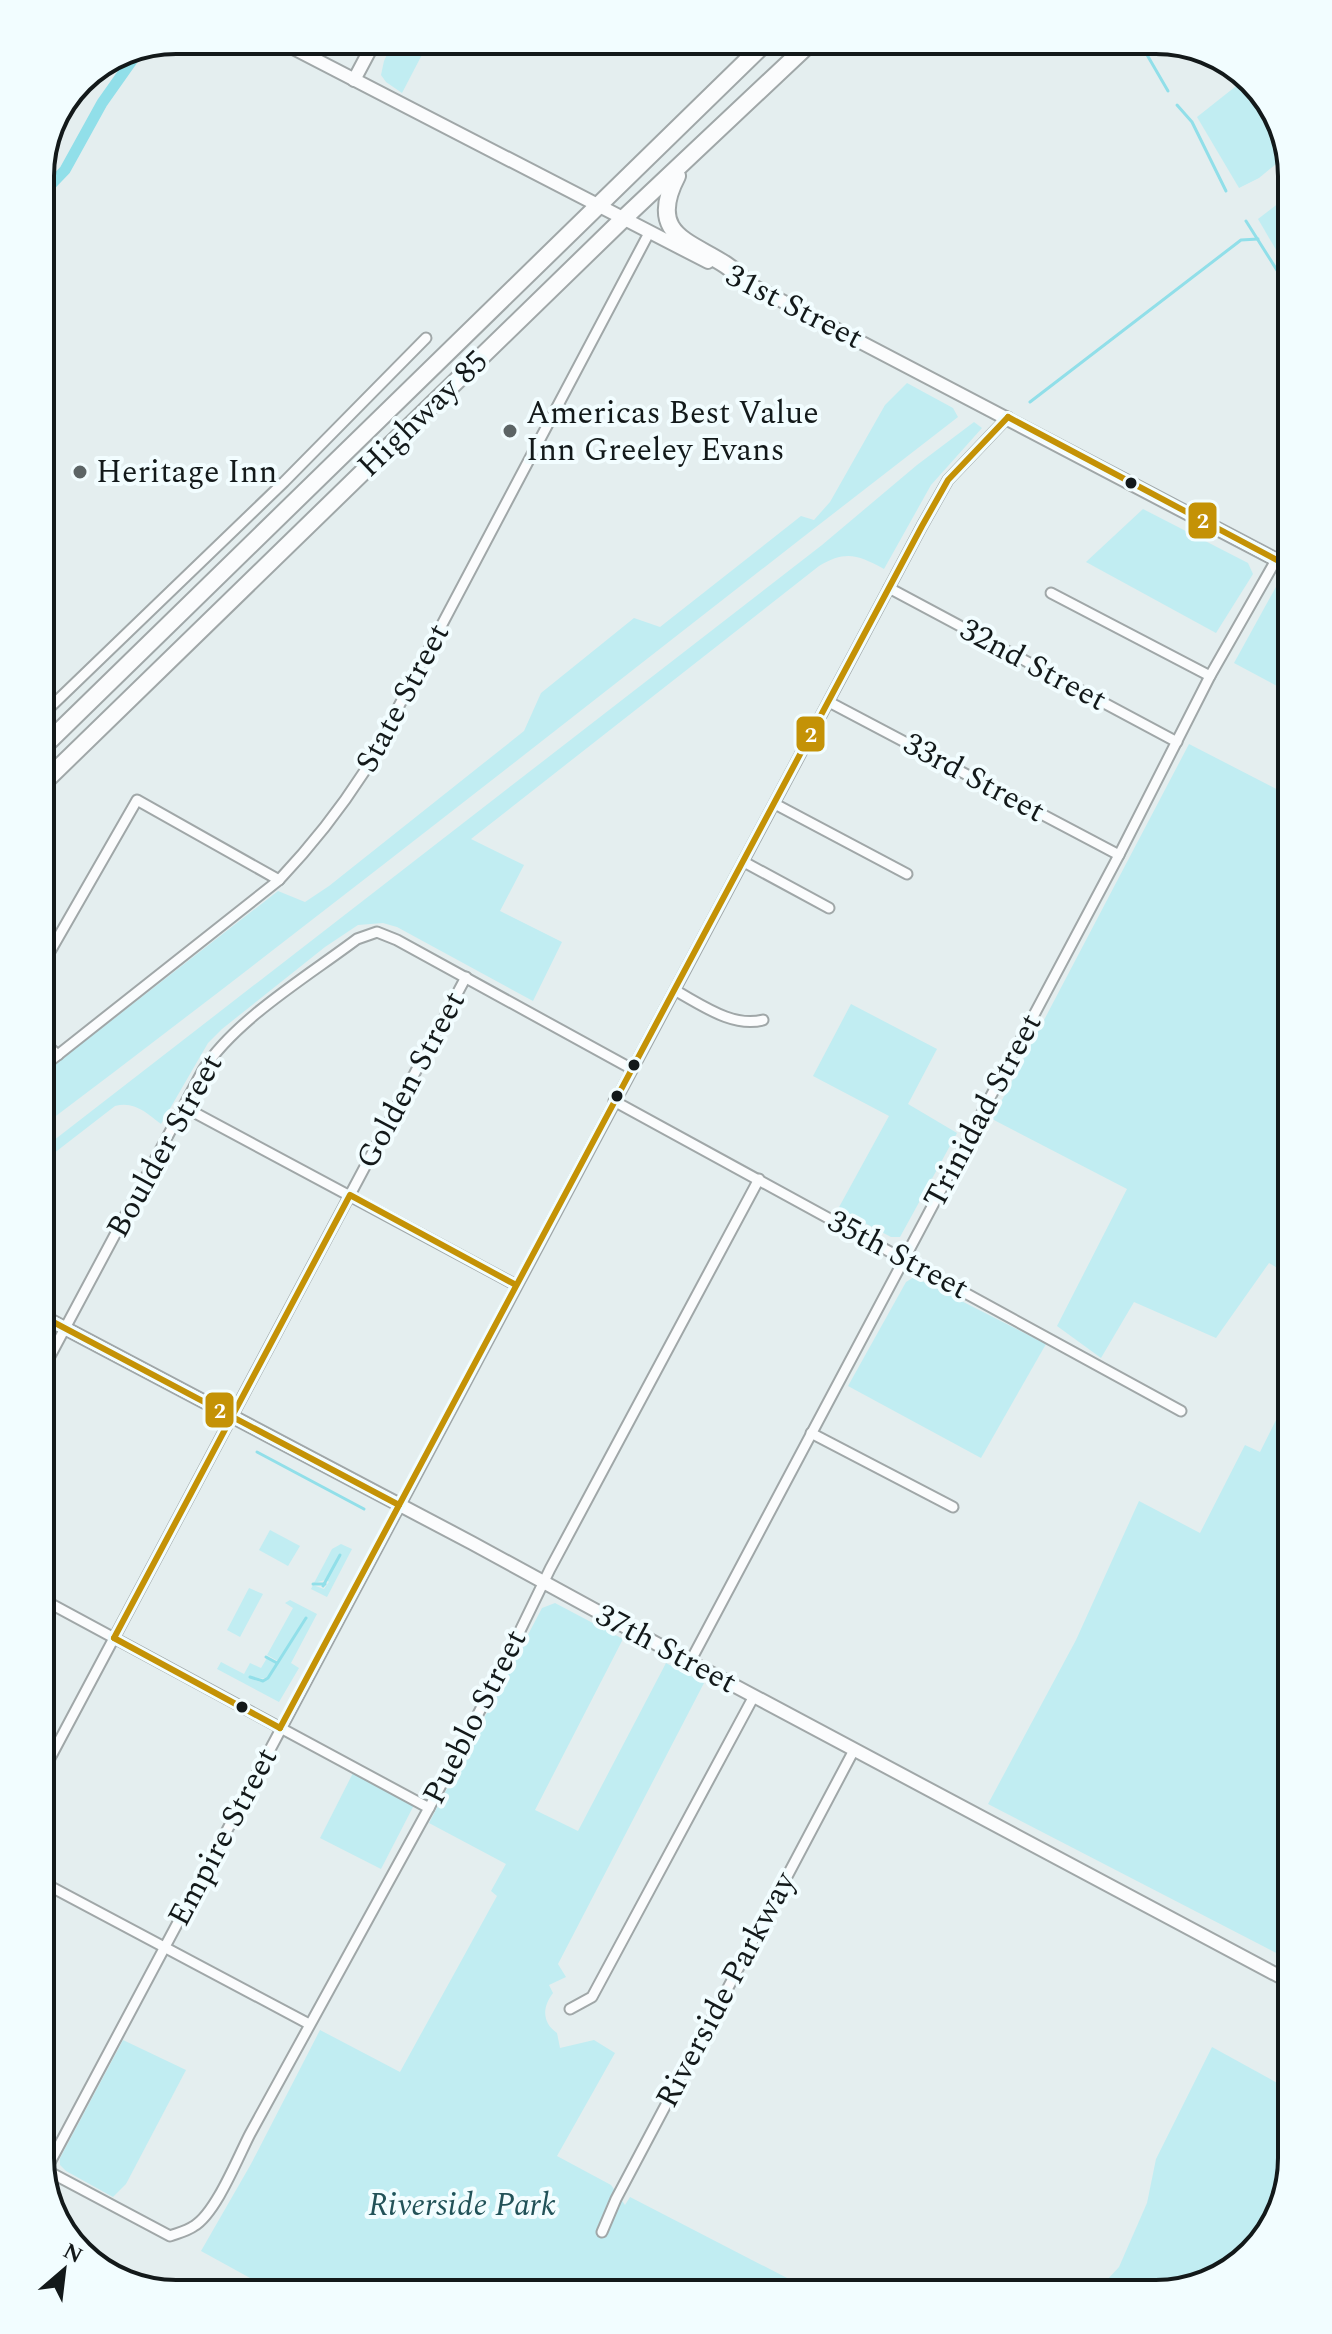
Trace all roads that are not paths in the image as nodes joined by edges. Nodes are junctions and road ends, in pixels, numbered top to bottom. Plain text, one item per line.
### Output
1 (305, 54) edge
2 (368, 54) edge
3 (754, 54) edge
4 (799, 54) edge
5 (354, 80) junction
6 (682, 166) junction
7 (599, 207) junction
8 (622, 220) junction
9 (649, 233) junction
10 (744, 281) junction
11 (426, 338) dead end
12 (1008, 417) junction
13 (1276, 560) joint
14 (889, 588) junction
15 (1051, 593) dead end
16 (1210, 676) junction
17 (829, 702) junction
18 (54, 704) edge
19 (54, 736) edge
20 (1177, 742) junction
21 (54, 772) edge
22 (775, 804) junction
23 (1119, 855) junction
24 (744, 862) junction
25 (907, 874) dead end
26 (279, 880) junction
27 (829, 908) dead end
28 (54, 945) edge
29 (466, 977) junction
30 (676, 991) junction
31 (763, 1020) dead end
32 (54, 1051) edge
33 (58, 1055) junction
34 (54, 1058) edge
35 (632, 1069) junction
36 (614, 1101) junction
37 (184, 1107) junction
38 (759, 1179) junction
39 (350, 1195) junction
40 (905, 1258) junction
41 (516, 1285) junction
42 (54, 1322) edge
43 (65, 1328) junction
44 (54, 1349) edge
45 (1181, 1411) dead end
46 (232, 1417) junction
47 (811, 1433) junction
48 (399, 1505) junction
49 (953, 1507) dead end
50 (544, 1582) junction
51 (54, 1606) edge
52 (114, 1638) junction
53 (690, 1662) junction
54 (754, 1696) junction
55 (280, 1728) junction
56 (854, 1750) junction
57 (54, 1751) edge
58 (429, 1808) junction
59 (54, 1888) edge
60 (164, 1946) junction
61 (1278, 1976) edge
62 (570, 2009) dead end
63 (309, 2024) junction
64 (54, 2150) edge
65 (55, 2175) edge
66 (602, 2232) dead end

1 - 5 main road, 31st Street
2 - 5 main road
3 - 7 highway, Highway 85
4 - 6 highway, Highway 85
5 - 7 main road, 31st Street
6 - 8 highway, Highway 85
6 - 10 highway
7 - 8 main road, 31st Street
7 - 19 highway, Highway 85
8 - 9 main road, 31st Street
8 - 21 highway, Highway 85
9 - 10 main road, 31st Street
9 - 26 street, State Street
10 - 12 main road, 31st Street
11 - 18 street
12 - 13 main road, 31st Street
12 - 14 street, Empire Street
13 - 16 street, Trinidad Street
14 - 17 street, Empire Street
14 - 20 street, 32nd Street
15 - 16 street
16 - 20 street, Trinidad Street
17 - 22 street, Empire Street
17 - 23 street, 33rd Street
20 - 23 street, Trinidad Street
22 - 24 street, Empire Street
22 - 25 street
23 - 40 street, Trinidad Street
24 - 27 street
24 - 30 street, Empire Street
26 - 28 street
26 - 33 street, State Street
29 - 35 street
29 - 37 street, Boulder Street
29 - 39 street, Golden Street
30 - 31 street
30 - 35 street, Empire Street
32 - 33 street
33 - 34 street, State Street
35 - 36 street, Empire Street
36 - 38 street, 35th Street
36 - 41 street, Empire Street
37 - 39 street
37 - 43 street, Boulder Street
38 - 40 street, 35th Street
38 - 50 street, Pueblo Street
39 - 41 street
39 - 46 street, Golden Street
40 - 45 street, 35th Street
40 - 47 street, Trinidad Street
41 - 48 street, Empire Street
42 - 43 main road, 37th Street
43 - 44 street, Boulder Street
43 - 46 main road, 37th Street
46 - 48 main road, 37th Street
46 - 52 street, Golden Street
47 - 49 street
47 - 53 street, Trinidad Street
48 - 50 main road, 37th Street
48 - 55 street, Empire Street
50 - 53 main road, 37th Street
50 - 58 street, Pueblo Street
51 - 52 street
52 - 55 street
52 - 57 street, Golden Street
53 - 54 main road, 37th Street
54 - 56 main road, 37th Street
54 - 62 street
55 - 58 street
55 - 60 street, Empire Street
56 - 61 main road, 37th Street
56 - 66 street, Riverside Parkway
58 - 63 street, Pueblo Street
59 - 60 street
60 - 63 street
60 - 64 street, Empire Street
63 - 65 street, Pueblo Street

